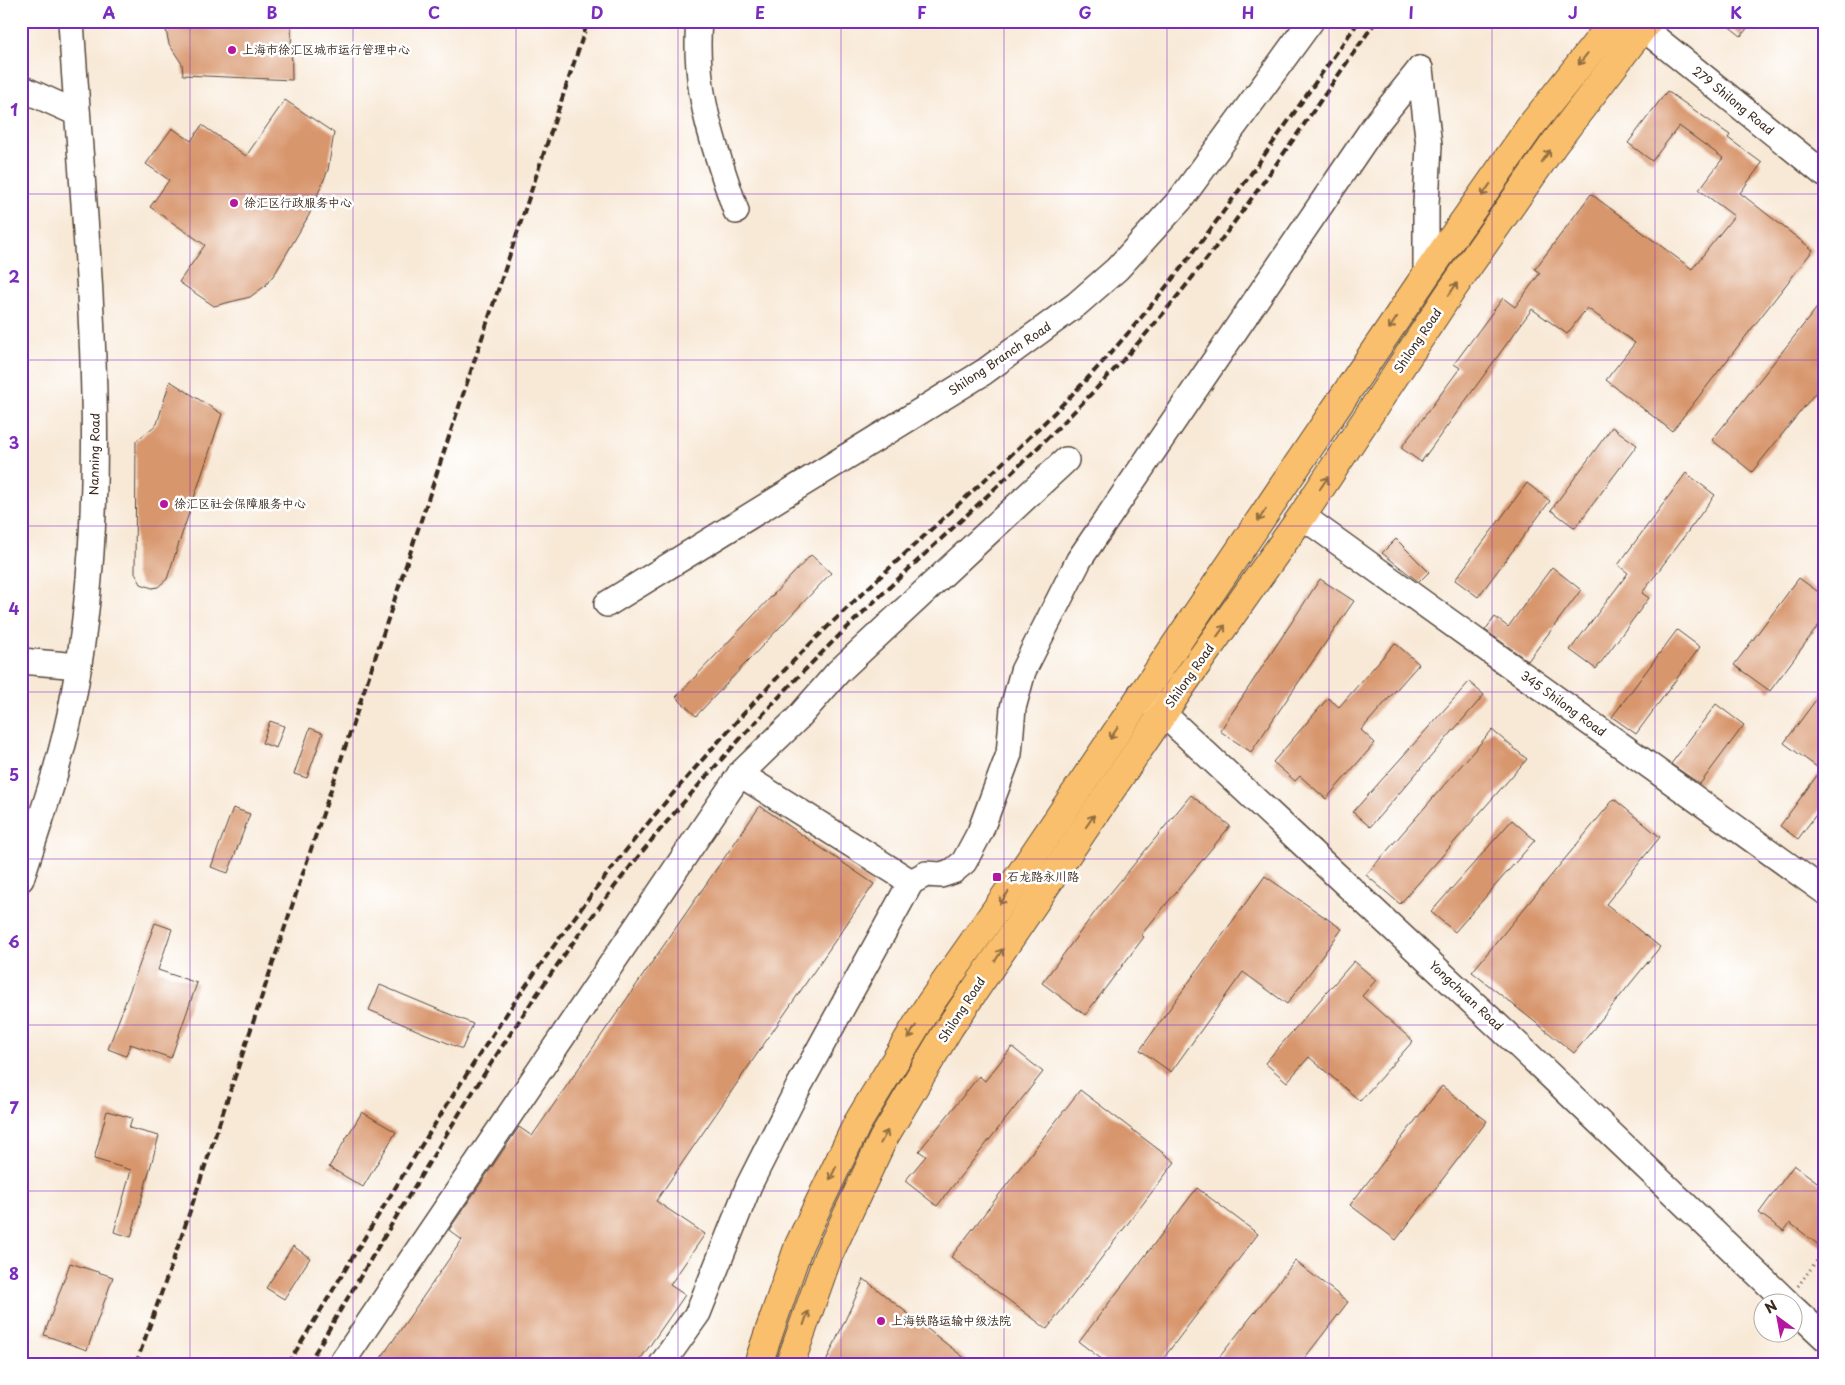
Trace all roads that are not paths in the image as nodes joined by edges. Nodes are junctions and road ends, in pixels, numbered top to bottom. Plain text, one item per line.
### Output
1 (71, 21) edge
2 (699, 21) edge
3 (1311, 21) edge
4 (1614, 21) edge
5 (1646, 25) edge
6 (21, 88) edge
7 (77, 113) junction
8 (1824, 174) edge
9 (736, 211) dead end
10 (1426, 275) junction
11 (1066, 460) dead end
12 (1302, 516) junction
13 (607, 604) dead end
14 (21, 661) edge
15 (79, 666) junction
16 (1141, 693) junction
17 (1163, 714) junction
18 (740, 774) junction
19 (21, 879) edge
20 (911, 882) junction
21 (1824, 891) edge
22 (1776, 1292) edge
23 (1802, 1316) edge
24 (1824, 1337) edge
25 (341, 1364) edge
26 (662, 1364) edge
27 (758, 1364) edge
28 (790, 1364) edge

1 - 7 street, Nanning Road
2 - 9 street
3 - 13 street, Shilong Branch Road
4 -> 10 main road
5 - 8 street, 279 Shilong Road
12 -> 5 main road, Shilong Road
6 - 7 street
7 - 15 street, Nanning Road
10 -> 16 main road
10 - 20 street
11 - 18 street
17 -> 12 main road, Shilong Road
12 - 21 street, 345 Shilong Road
14 - 15 street
15 - 19 street, Nanning Road
16 - 17 street, Yongchuan Road
16 -> 27 main road
17 - 22 street, Yongchuan Road
28 -> 17 main road, Shilong Road
18 - 20 street
18 - 25 street
20 - 26 street
23 - 24 street, Yongchuan Road

